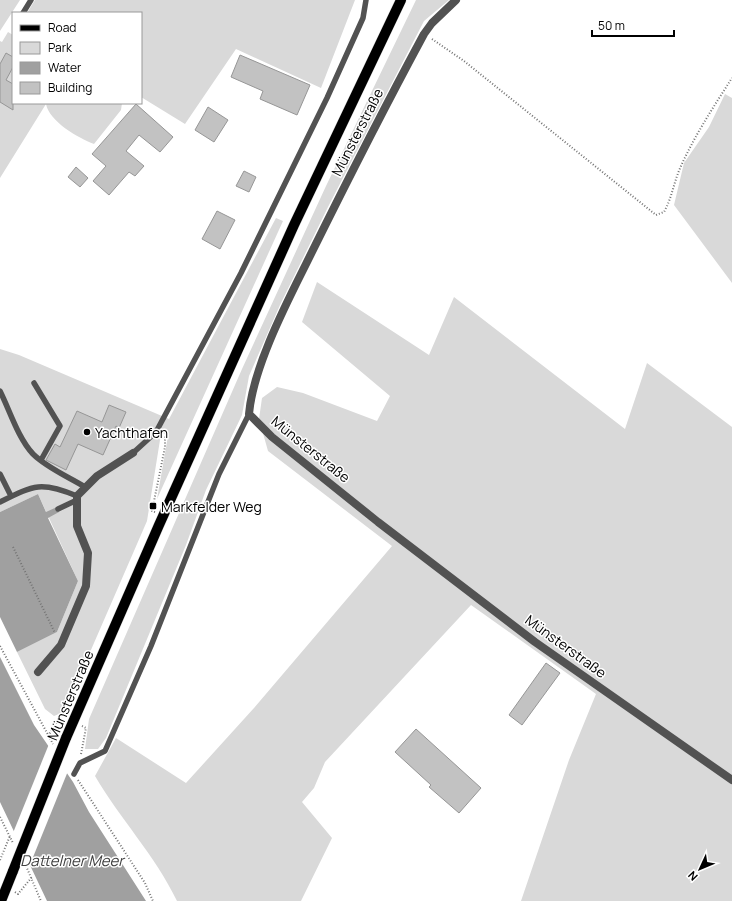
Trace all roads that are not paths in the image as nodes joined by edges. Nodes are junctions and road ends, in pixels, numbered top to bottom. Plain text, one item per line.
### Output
1 (31, 0) edge
2 (366, 0) edge
3 (400, 0) edge
4 (456, 0) edge
5 (24, 12) edge
6 (34, 383) dead end
7 (0, 391) edge
8 (249, 414) junction
9 (133, 453) joint
10 (41, 460) junction
11 (0, 474) edge
12 (85, 487) junction
13 (11, 496) junction
14 (77, 498) junction
15 (0, 502) edge
16 (58, 509) dead end
17 (38, 672) dead end
18 (74, 774) road end
19 (732, 780) edge
20 (1, 901) edge

1 - 5 lane
2 - 9 lane
3 - 20 main road, Münsterstraße, bridge
4 - 8 street, Münsterstraße
6 - 10 lane
7 - 10 lane
8 - 18 lane
8 - 19 street, Münsterstraße
9 - 12 street
10 - 12 lane
11 - 13 lane
12 - 14 street
13 - 14 lane
13 - 15 lane
14 - 16 lane
14 - 17 street

